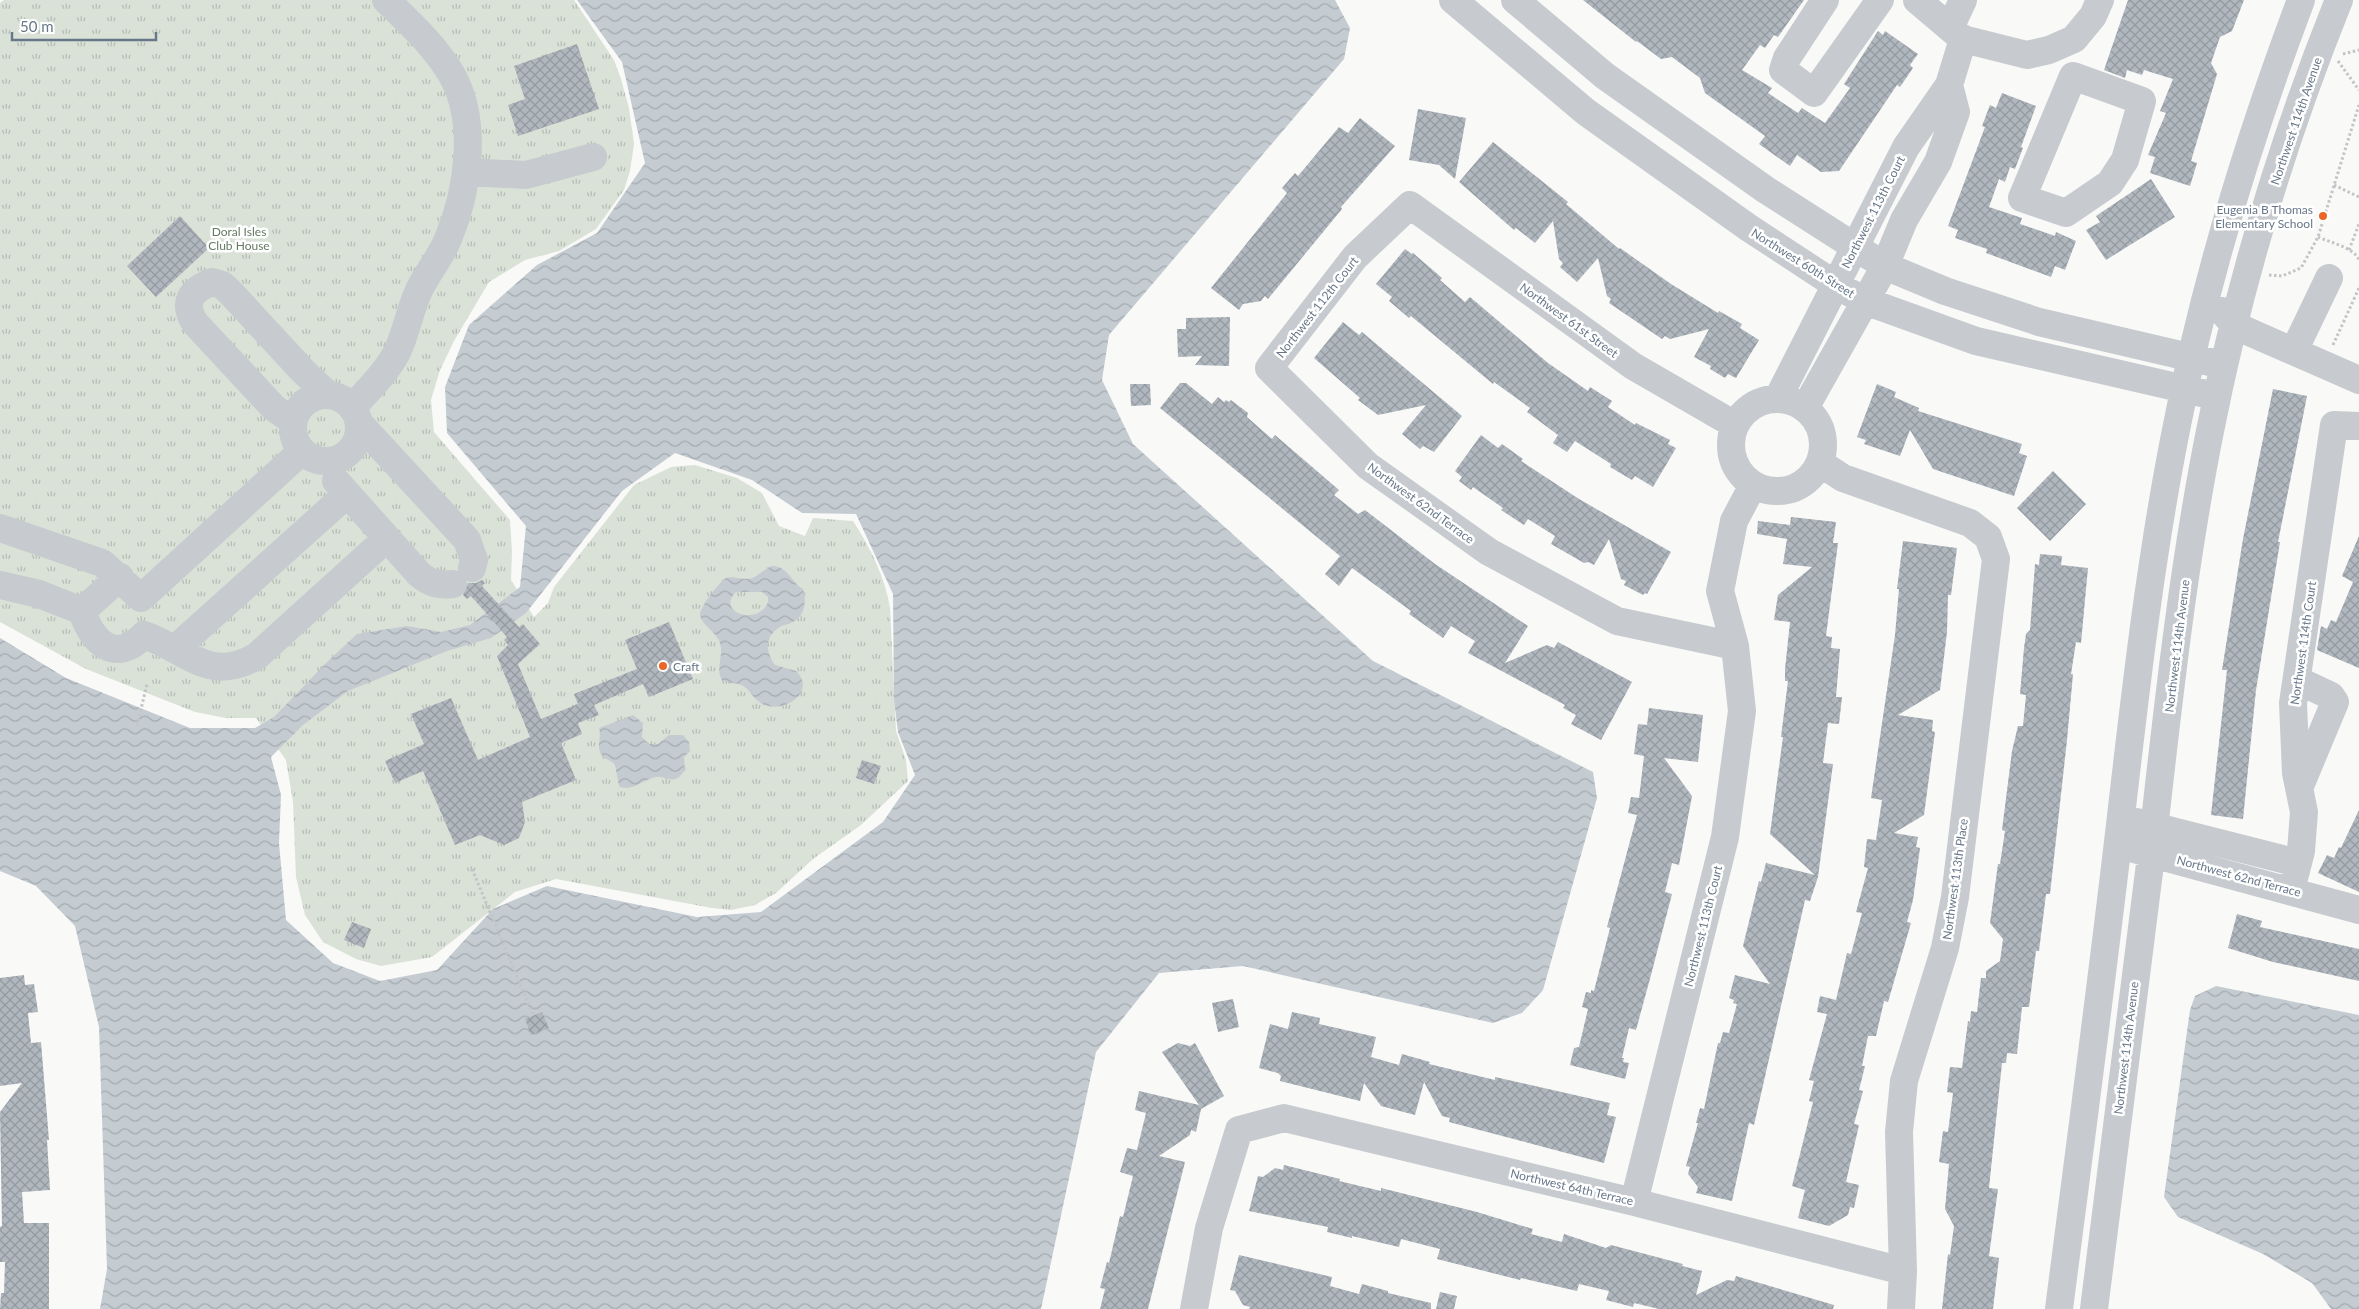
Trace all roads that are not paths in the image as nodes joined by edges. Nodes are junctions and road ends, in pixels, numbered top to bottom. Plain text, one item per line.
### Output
1 (1453, 0) edge
2 (1515, 0) edge
3 (1826, 0) edge
4 (1880, 0) edge
5 (1917, 0) edge
6 (1963, 0) edge
7 (2100, 0) edge
8 (2302, 0) edge
9 (2339, 0) edge
10 (394, 4) edge
11 (1956, 34) junction
12 (2329, 44) junction
13 (2049, 50) junction
14 (2073, 76) junction
15 (1949, 85) junction
16 (593, 157) dead end
17 (466, 172) junction
18 (1410, 205) joint
19 (1855, 249) junction
20 (1885, 266) junction
21 (2329, 278) dead end
22 (2209, 285) junction
23 (1836, 286) junction
24 (1865, 301) junction
25 (2013, 313) junction
26 (2234, 324) junction
27 (2003, 348) junction
28 (2294, 351) junction
29 (2192, 358) junction
30 (2224, 365) junction
31 (1269, 368) joint
32 (2359, 380) edge
33 (2184, 389) junction
34 (328, 395) junction
35 (2218, 396) junction
36 (1778, 398) junction
37 (1805, 408) junction
38 (355, 416) junction
39 (293, 421) junction
40 (1735, 425) junction
41 (2347, 426) edge
42 (302, 451) junction
43 (327, 461) junction
44 (1820, 463) junction
45 (1753, 485) junction
46 (346, 495) junction
47 (0, 528) edge
48 (386, 540) junction
49 (120, 577) junction
50 (0, 585) edge
51 (141, 598) junction
52 (82, 612) junction
53 (144, 635) junction
54 (1735, 646) junction
55 (175, 648) junction
56 (2297, 680) junction
57 (2299, 788) junction
58 (2121, 818) junction
59 (2154, 826) junction
60 (2118, 845) junction
61 (2254, 851) junction
62 (2151, 853) junction
63 (2298, 863) junction
64 (2247, 878) junction
65 (2291, 890) junction
66 (2359, 910) edge
67 (1634, 1202) junction
68 (1903, 1271) junction
69 (1194, 1309) edge
70 (1901, 1309) edge
71 (2059, 1309) edge
72 (2094, 1309) edge

1 - 23 street, Northwest 60th Street
2 - 19 street
3 - 4 street
5 - 11 street
6 - 11 street, Northwest 113th Court
7 - 13 street
8 - 12 street
8 - 22 street
9 - 12 street, Northwest 114th Avenue
10 - 17 street
11 - 13 street
11 - 15 street, Northwest 113th Court
12 - 26 street, Northwest 114th Avenue
13 - 14 street
14 - 14 street
15 - 19 street, Northwest 113th Court
15 - 20 street
16 - 17 street
17 - 38 street
18 - 31 street, Northwest 112th Court
18 - 40 street, Northwest 61st Street
19 - 20 street
19 - 23 street, Northwest 113th Court
20 - 24 street
20 - 25 street
21 - 28 street
22 - 26 street
22 - 29 street
23 - 24 street, Northwest 60th Street
23 - 36 street, Northwest 113th Court
24 - 27 street, Northwest 60th Street
24 - 37 street
25 - 27 street
25 - 29 street
26 - 28 street
26 - 30 street, Northwest 114th Avenue
27 - 33 street, Northwest 60th Street
28 - 32 street
29 - 30 street
29 - 33 street
30 - 35 street, Northwest 114th Avenue
31 - 54 street, Northwest 62nd Terrace
33 - 35 street, Northwest 60th Street
33 - 58 street
34 - 38 street
34 - 39 street
34 - 39 street
35 - 59 street, Northwest 114th Avenue
36 - 37 street
36 - 40 street
37 - 44 street
38 - 43 street
38 - 48 street
39 - 42 street
40 - 45 street
41 - 56 street, Northwest 114th Court
42 - 43 street
42 - 51 street
43 - 46 street
44 - 45 street
44 - 68 street, Northwest 113th Place
45 - 54 street, Northwest 113th Court
46 - 48 street
46 - 55 street
47 - 49 street
48 - 55 street
49 - 51 street
49 - 52 street
50 - 52 street
51 - 53 street
52 - 53 street
53 - 55 street
54 - 67 street, Northwest 113th Court
56 - 57 street, Northwest 114th Court
56 - 57 street
57 - 63 street, Northwest 114th Court
58 - 59 street
58 - 60 street
59 - 61 street
59 - 62 street, Northwest 114th Avenue
60 - 62 street, Northwest 62nd Terrace
60 - 71 street
61 - 63 street
61 - 64 street
62 - 64 street, Northwest 62nd Terrace
62 - 72 street, Northwest 114th Avenue
63 - 65 street, Northwest 114th Court
64 - 65 street, Northwest 62nd Terrace
65 - 66 street, Northwest 62nd Terrace
67 - 68 street, Northwest 64th Terrace
67 - 69 street, Northwest 64th Terrace
68 - 70 street, Northwest 113th Place

